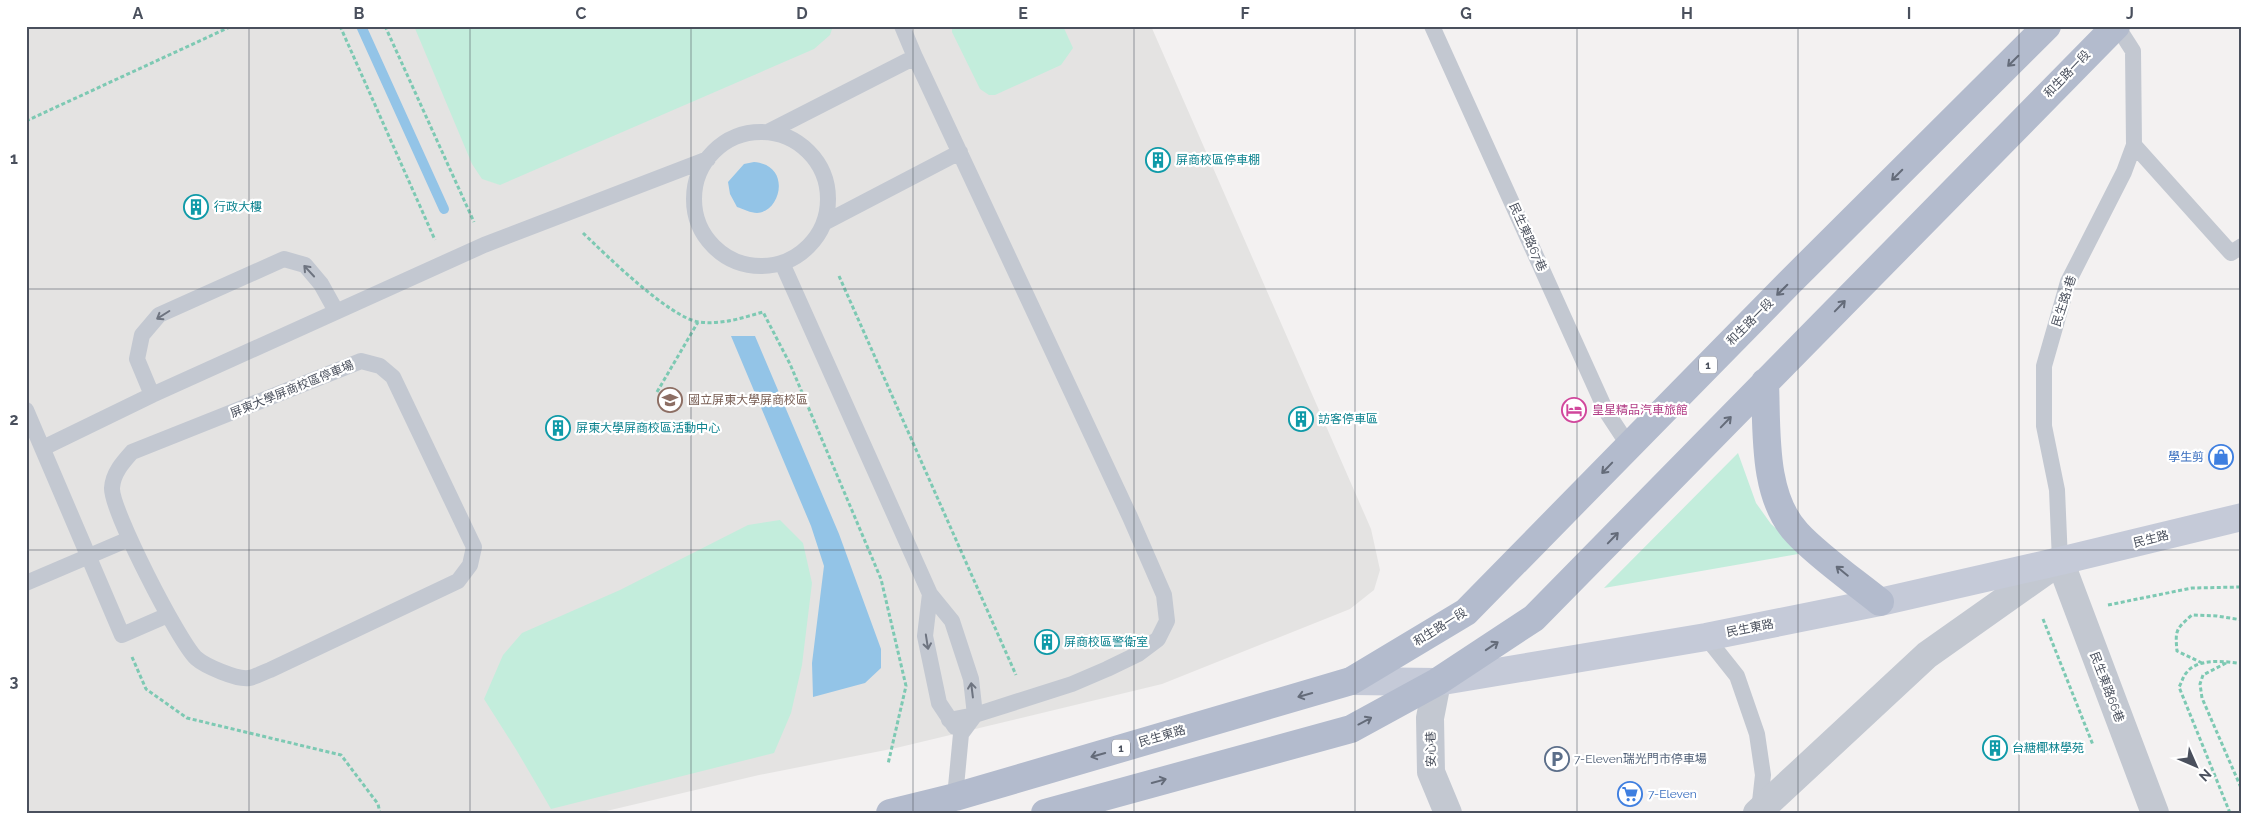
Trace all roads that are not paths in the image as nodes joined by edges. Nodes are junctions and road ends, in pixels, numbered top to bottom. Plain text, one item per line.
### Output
1 (902, 26) edge
2 (1432, 26) edge
3 (2047, 26) edge
4 (2116, 26) edge
5 (915, 57) junction
6 (768, 132) junction
7 (2134, 145) junction
8 (960, 152) junction
9 (708, 159) junction
10 (824, 223) junction
11 (2242, 246) edge
12 (782, 262) junction
13 (336, 311) junction
14 (1765, 382) junction
15 (152, 395) junction
16 (26, 410) edge
17 (1629, 446) junction
18 (43, 448) junction
19 (2242, 517) edge
20 (129, 539) junction
21 (90, 557) junction
22 (2060, 561) junction
23 (26, 583) edge
24 (930, 594) junction
25 (1880, 602) junction
26 (168, 615) junction
27 (1706, 637) junction
28 (1351, 681) junction
29 (1437, 682) junction
30 (975, 715) junction
31 (949, 720) junction
32 (961, 734) junction
33 (955, 805) edge
34 (1758, 812) edge
35 (890, 813) edge
36 (1045, 813) edge
37 (1448, 813) edge
38 (2155, 813) edge

1 - 5 lane
2 - 17 lane, 民生東路67巷
3 -> 17 main road, 和生路一段 / 1
4 - 7 lane, 民生路1巷
14 -> 4 main road, 和生路一段
5 - 6 lane
5 - 8 lane
6 - 9 lane
6 - 10 lane
7 - 11 lane
7 - 22 lane, 民生路1巷
8 - 10 lane
8 - 30 lane
9 - 12 lane
9 - 13 lane
10 - 12 lane
12 - 24 lane
13 - 15 lane
13 -> 15 lane
25 -> 14 main road
29 -> 14 main road, 和生路一段
15 - 18 lane
16 - 18 lane
17 -> 28 main road, 和生路一段 / 1
18 - 21 lane
19 - 22 street, 民生路
20 - 21 lane
20 - 26 lane, 屏東大學屏商校區停車場
20 - 26 lane, 屏東大學屏商校區停車場
21 - 23 lane
21 - 26 lane
22 - 25 street, 民生東路
22 - 34 street
22 - 38 street, 民生東路66巷
30 -> 24 lane
24 -> 31 lane
25 - 27 street, 民生東路
27 - 29 street, 民生東路
27 - 34 lane
28 - 29 street, 民生東路
28 -> 33 main road, 民生東路 / 1
36 -> 29 main road, 民生東路
29 - 37 street, 安心巷
30 - 31 lane
30 - 32 lane
31 - 32 lane
32 - 33 lane
33 - 35 main road, 民生東路 / 1

